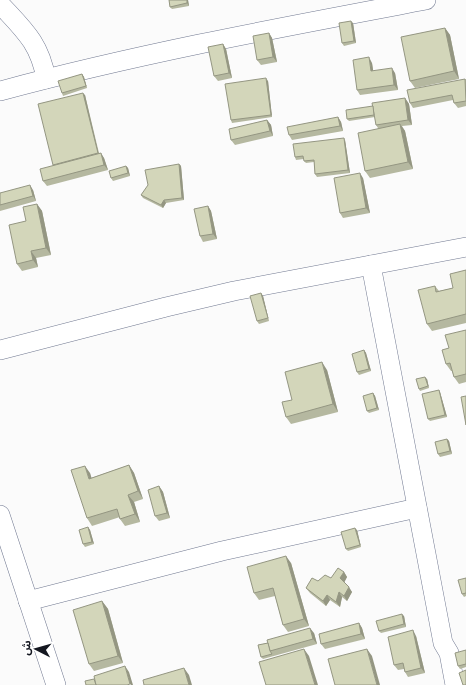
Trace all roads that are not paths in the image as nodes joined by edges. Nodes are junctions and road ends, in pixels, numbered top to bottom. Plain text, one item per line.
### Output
1 (426, 0) edge
2 (0, 4) edge
3 (46, 79) junction
4 (0, 91) edge
5 (466, 247) edge
6 (371, 265) junction
7 (0, 350) edge
8 (417, 508) junction
9 (0, 515) edge
10 (28, 601) junction
11 (443, 644) junction
12 (56, 685) edge
13 (448, 685) edge
14 (455, 685) edge

1 - 3 street
2 - 3 street
3 - 4 street
5 - 6 street
6 - 7 street
6 - 8 street
8 - 10 street
8 - 11 street
9 - 10 street
10 - 12 street
11 - 13 street
11 - 14 street

